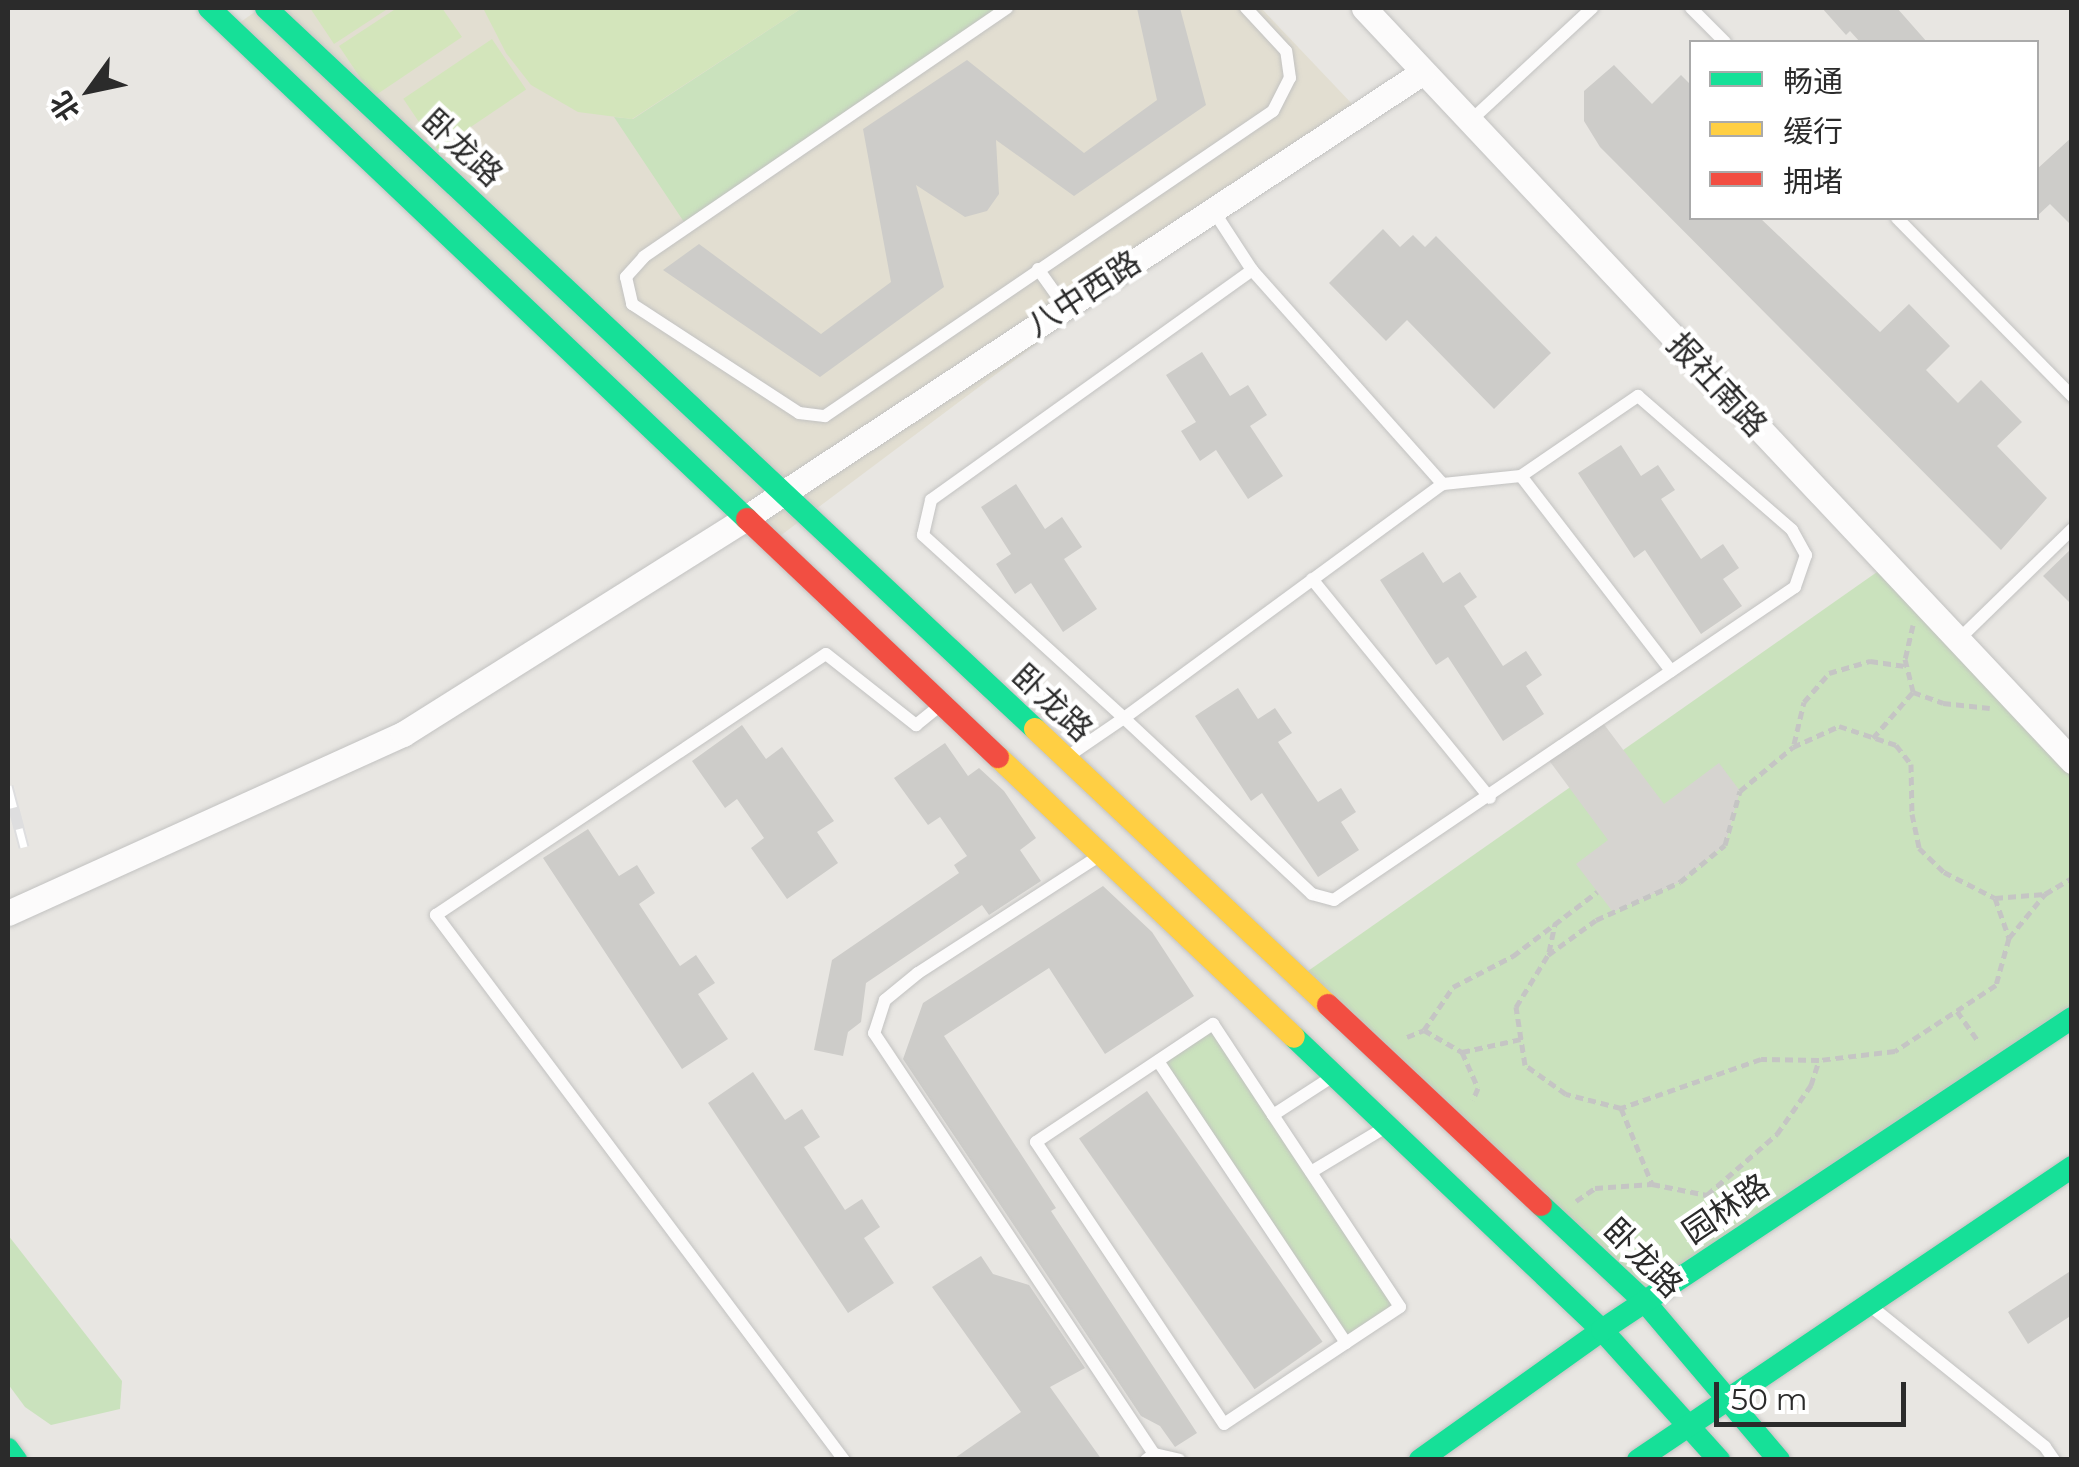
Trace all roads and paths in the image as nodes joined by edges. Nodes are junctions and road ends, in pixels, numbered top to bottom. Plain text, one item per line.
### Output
1 (209, 8) edge
2 (266, 8) edge
3 (1006, 8) edge
4 (1246, 8) edge
5 (1364, 8) edge
6 (1592, 8) edge
7 (1691, 8) edge
8 (1723, 40) edge
9 (1423, 72) junction
10 (1469, 122) junction
11 (1213, 210) junction
12 (1899, 220) edge
13 (1038, 269) junction
14 (1252, 270) junction
15 (1065, 307) junction
16 (2072, 396) edge
17 (1521, 476) junction
18 (1442, 484) junction
19 (780, 494) junction
20 (747, 518) junction
21 (2072, 529) edge
22 (1312, 579) junction
23 (1918, 598) junction
24 (1958, 640) junction
25 (1907, 666) junction
26 (1671, 672) junction
27 (1913, 692) junction
28 (944, 702) junction
29 (2018, 704) junction
30 (1124, 718) junction
31 (1873, 738) junction
32 (1793, 746) junction
33 (1064, 759) junction
34 (2072, 761) edge
35 (1490, 798) junction
36 (1104, 853) junction
37 (2072, 878) edge
38 (1597, 892) dead end
39 (2045, 894) junction
40 (1995, 898) junction
41 (8, 913) edge
42 (1555, 924) junction
43 (2009, 938) junction
44 (1548, 956) junction
45 (2072, 1018) edge
46 (1424, 1030) junction
47 (1521, 1040) junction
48 (1376, 1050) junction
49 (1462, 1052) junction
50 (1819, 1060) junction
51 (1158, 1061) junction
52 (1334, 1075) junction
53 (1621, 1108) junction
54 (1273, 1116) junction
55 (1386, 1126) junction
56 (1462, 1131) junction
57 (2072, 1167) edge
58 (1310, 1172) junction
59 (1652, 1184) junction
60 (1707, 1195) junction
61 (1554, 1217) junction
62 (1748, 1234) junction
63 (1645, 1302) junction
64 (1867, 1303) junction
65 (1602, 1330) junction
66 (1346, 1343) junction
67 (1727, 1398) junction
68 (1688, 1425) junction
69 (8, 1449) edge
70 (1150, 1456) edge
71 (16, 1460) edge
72 (844, 1460) edge
73 (1179, 1460) edge
74 (1420, 1460) edge
75 (1638, 1460) edge
76 (1719, 1460) edge
77 (1778, 1460) edge
78 (2054, 1460) edge

1 - 20 main road
2 - 19 main road, 卧龙路
3 - 13 lane
4 - 13 lane
5 - 9 street, 报社南路
6 - 10 lane
7 - 8 lane
9 - 10 street, 报社南路
9 - 11 street, 八中西路
10 - 23 street, 报社南路
11 - 14 lane
11 - 15 street, 八中西路
12 - 16 lane
13 - 15 lane
14 - 18 lane
14 - 30 lane
15 - 19 street, 八中西路
17 - 18 lane
17 - 26 lane
17 - 26 lane
18 - 22 lane
19 - 20 street, 八中西路
19 - 33 main road, 卧龙路
20 - 28 main road
20 - 41 street, 八中西路
21 - 24 lane
22 - 30 lane
22 - 35 lane
23 - 24 street, 报社南路
23 - 25 path
24 - 29 street, 报社南路
25 - 27 path
25 - 32 path
26 - 35 lane
27 - 29 path
27 - 31 path
28 - 36 main road
28 - 72 lane
29 - 34 street, 报社南路
30 - 33 lane
30 - 35 lane
31 - 32 path
31 - 40 path
32 - 44 path
33 - 48 main road, 卧龙路
36 - 52 main road
36 - 70 lane
37 - 39 path
38 - 42 path
39 - 40 path
39 - 43 path
40 - 43 path
42 - 44 path
42 - 46 path
43 - 50 path
44 - 47 path
45 - 62 main road, 园林路
46 - 48 path
46 - 49 path
47 - 49 path
47 - 53 path
48 - 56 main road, 卧龙路
49 - 56 path
50 - 53 path
50 - 60 path
51 - 54 lane
51 - 66 lane
51 - 66 lane
52 - 54 lane
52 - 55 main road
53 - 59 path
54 - 58 lane
55 - 58 lane
55 - 65 main road
56 - 61 main road, 卧龙路
57 - 64 main road
58 - 66 lane
59 - 60 path
59 - 61 path
60 - 62 path
61 - 63 main road, 卧龙路
62 - 63 main road, 园林路
63 - 65 main road, 园林路
63 - 67 main road, 卧龙路
64 - 67 main road
64 - 78 lane
65 - 68 main road
65 - 74 main road, 园林路
67 - 68 main road
67 - 77 main road, 卧龙路
68 - 75 main road
68 - 76 main road
69 - 71 main road
70 - 73 lane

